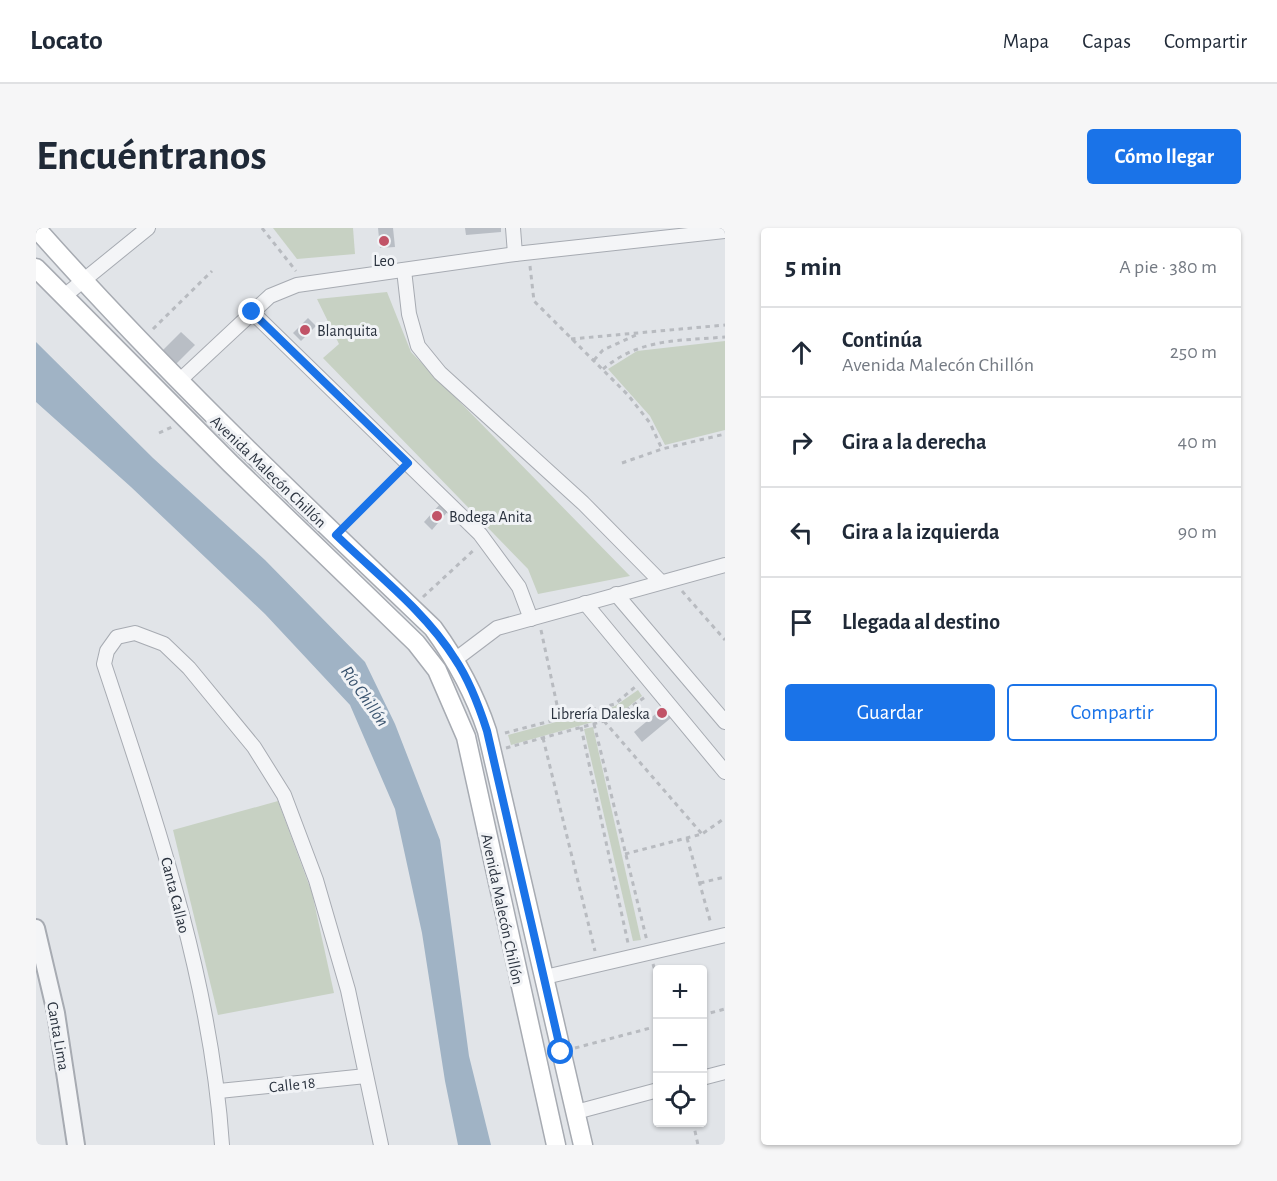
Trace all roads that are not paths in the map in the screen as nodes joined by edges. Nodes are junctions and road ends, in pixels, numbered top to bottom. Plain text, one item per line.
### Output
1 (36, 228) edge
2 (148, 228) edge
3 (513, 228) edge
4 (725, 231) edge
5 (522, 253) junction
6 (36, 268) edge
7 (404, 270) junction
8 (83, 281) junction
9 (63, 297) junction
10 (252, 312) junction
11 (179, 381) junction
12 (725, 565) edge
13 (665, 580) junction
14 (616, 594) junction
15 (585, 603) junction
16 (534, 618) junction
17 (456, 659) junction
18 (725, 722) edge
19 (725, 772) edge
20 (37, 936) edge
21 (720, 937) edge
22 (545, 977) junction
23 (725, 1072) edge
24 (366, 1076) junction
25 (707, 1077) edge
26 (219, 1091) junction
27 (653, 1091) edge
28 (576, 1112) junction
29 (76, 1145) edge
30 (222, 1145) edge
31 (381, 1145) edge
32 (556, 1145) edge
33 (583, 1145) edge

1 - 8 main road, Avenida Malecón Chillón
2 - 8 street
3 - 5 street
4 - 5 street
5 - 7 street
6 - 9 main road, Avenida Malecón Chillón
7 - 10 street
7 - 13 street
8 - 9 street
8 - 11 main road, Avenida Malecón Chillón
9 - 32 main road, Avenida Malecón Chillón
10 - 11 street
10 - 16 street
11 - 17 main road, Avenida Malecón Chillón
12 - 13 street
13 - 14 street
14 - 15 street
14 - 18 street
15 - 16 street
15 - 19 street
16 - 17 street
17 - 22 main road, Avenida Malecón Chillón
20 - 29 street, Canta Lima
21 - 22 street
22 - 28 main road, Avenida Malecón Chillón
23 - 25 street
24 - 26 street, Calle 18
24 - 26 street, Canta Callao
24 - 31 street
26 - 30 street, Canta Callao
27 - 28 street
28 - 33 main road, Avenida Malecón Chillón

